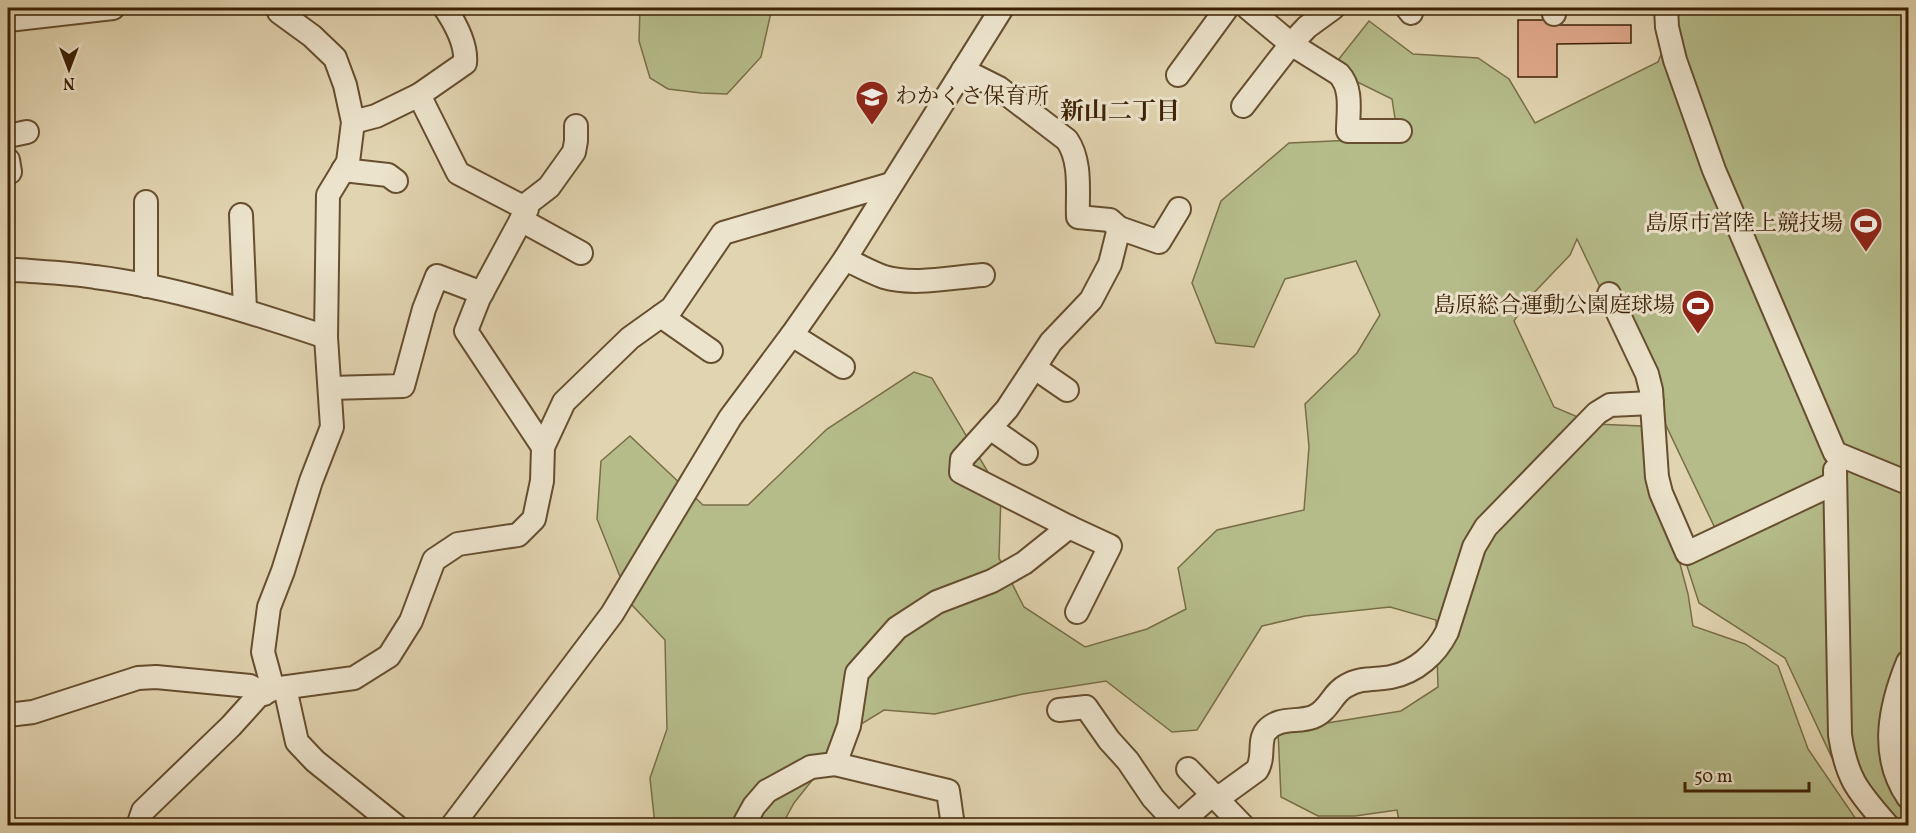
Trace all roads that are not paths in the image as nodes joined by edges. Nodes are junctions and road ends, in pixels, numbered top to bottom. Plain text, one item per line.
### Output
1 (113, 8) edge
2 (278, 8) edge
3 (445, 8) edge
4 (1002, 8) edge
5 (1227, 8) edge
6 (1248, 8) edge
7 (1334, 8) edge
8 (1666, 8) edge
9 (8, 20) edge
10 (1291, 44) junction
11 (963, 70) junction
12 (1178, 75) dead end
13 (419, 95) junction
14 (1243, 106) dead end
15 (353, 122) junction
16 (576, 126) dead end
17 (1400, 131) dead end
18 (343, 170) junction
19 (396, 181) dead end
20 (891, 184) junction
21 (146, 202) dead end
22 (1179, 208) dead end
23 (522, 214) junction
24 (241, 215) dead end
25 (1119, 228) junction
26 (581, 253) dead end
27 (845, 259) junction
28 (8, 271) edge
29 (983, 275) dead end
30 (146, 286) junction
31 (482, 292) junction
32 (1609, 294) dead end
33 (245, 310) junction
34 (661, 315) junction
35 (792, 334) junction
36 (326, 337) junction
37 (711, 351) dead end
38 (843, 367) dead end
39 (1035, 368) junction
40 (330, 388) junction
41 (1067, 390) dead end
42 (1652, 403) junction
43 (990, 428) junction
44 (543, 447) junction
45 (1026, 453) dead end
46 (1835, 453) junction
47 (1835, 483) junction
48 (1908, 483) edge
49 (1069, 528) junction
50 (1077, 612) dead end
51 (1908, 662) edge
52 (274, 690) junction
53 (1059, 710) dead end
54 (8, 715) edge
55 (834, 764) junction
56 (1188, 769) dead end
57 (1215, 797) junction
58 (1908, 797) edge
59 (138, 825) edge
60 (396, 825) edge
61 (452, 825) edge
62 (743, 825) edge
63 (953, 825) edge
64 (1243, 825) edge
65 (1888, 825) edge

1 - 9 street
2 - 15 street
3 - 13 street
4 - 11 street
5 - 12 street
6 - 10 street
7 - 10 street
8 - 46 street
10 - 14 street
10 - 17 street
11 - 20 street
11 - 25 street
13 - 15 street
13 - 23 street
15 - 18 street
16 - 23 street
18 - 19 street
18 - 36 street
20 - 27 street
20 - 34 street
21 - 30 street
22 - 25 street
23 - 26 street
23 - 31 street
24 - 33 street
25 - 39 street
27 - 29 street
27 - 35 street
28 - 30 street
30 - 33 street
31 - 40 street
31 - 44 street
32 - 42 street
33 - 36 street
34 - 37 street
34 - 44 street
35 - 38 street
35 - 61 street
36 - 40 street
39 - 41 street
39 - 43 street
40 - 52 street
42 - 47 street
42 - 57 street
43 - 45 street
43 - 49 street
44 - 52 street
46 - 47 street
46 - 48 street
47 - 65 street
49 - 50 street
49 - 55 street
51 - 58 street
52 - 54 street
52 - 59 street
52 - 60 street
53 - 57 street
55 - 62 street
55 - 63 street
56 - 57 street
57 - 64 street

